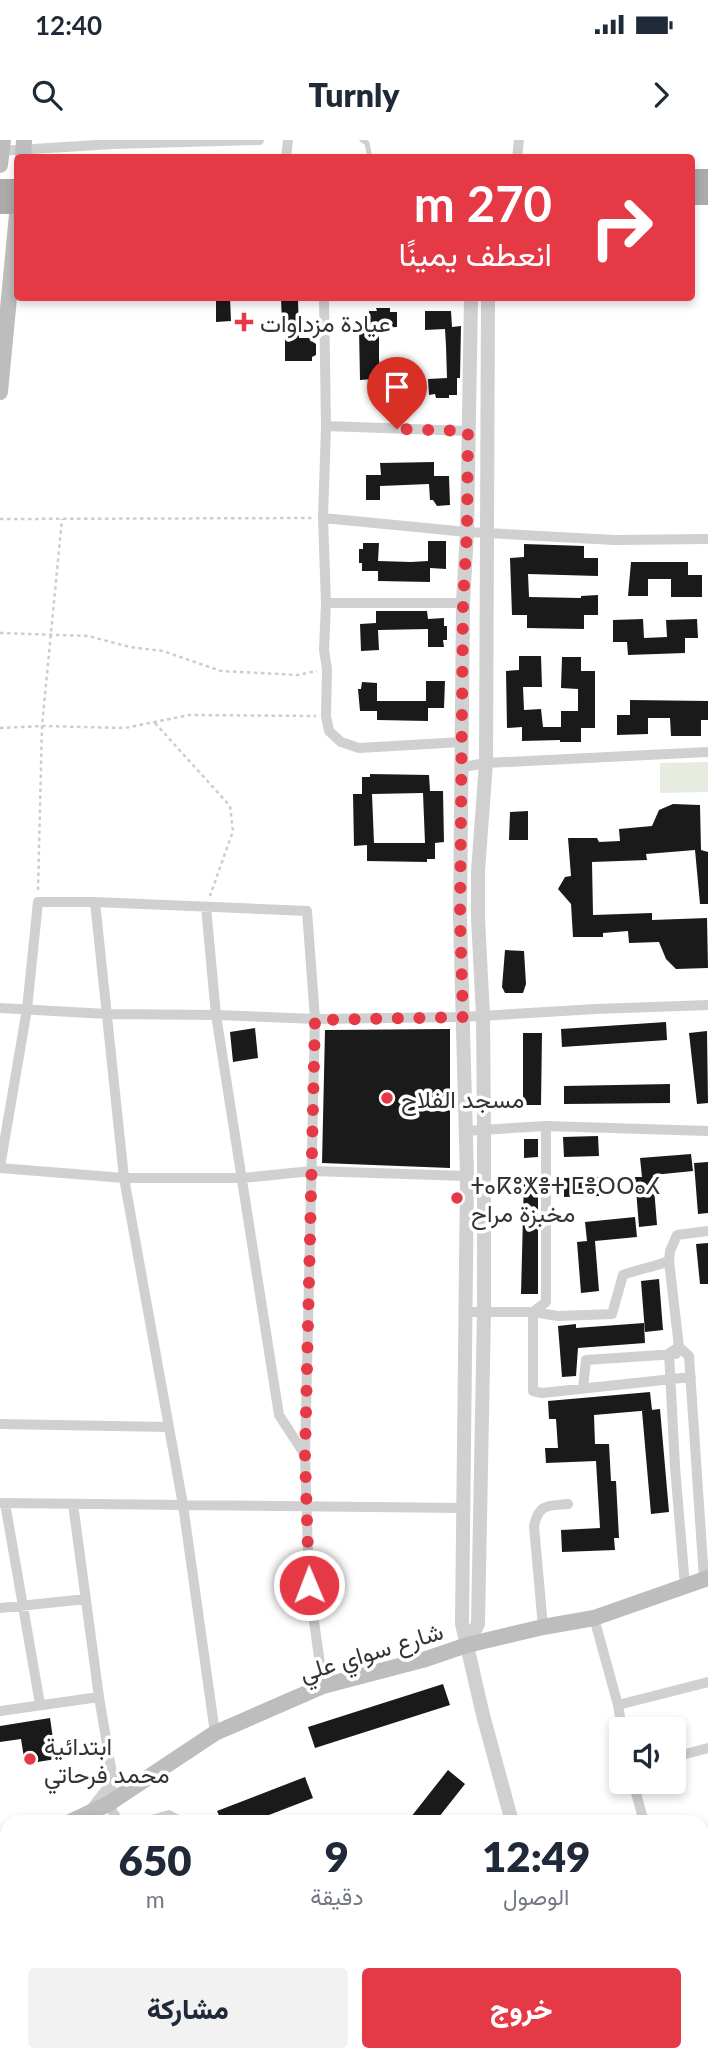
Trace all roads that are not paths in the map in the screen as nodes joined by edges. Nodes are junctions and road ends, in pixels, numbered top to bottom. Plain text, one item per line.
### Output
1 (259, 140) edge
2 (189, 141) edge
3 (113, 142) edge
4 (23, 149) edge
5 (1, 152) edge
6 (14, 238) edge
7 (324, 301) edge
8 (471, 301) edge
9 (488, 301) edge
10 (470, 323) junction
11 (488, 324) junction
12 (0, 392) edge
13 (326, 426) junction
14 (468, 431) junction
15 (323, 518) junction
16 (467, 532) junction
17 (488, 533) junction
18 (708, 539) edge
19 (326, 603) junction
20 (463, 603) junction
21 (462, 742) junction
22 (708, 752) edge
23 (486, 763) junction
24 (463, 767) junction
25 (95, 902) junction
26 (206, 907) junction
27 (460, 918) junction
28 (478, 918) junction
29 (708, 1006) edge
30 (0, 1008) edge
31 (27, 1009) junction
32 (107, 1014) junction
33 (216, 1014) junction
34 (483, 1016) junction
35 (463, 1017) junction
36 (315, 1020) junction
37 (546, 1126) junction
38 (466, 1131) junction
39 (484, 1131) junction
40 (708, 1131) edge
41 (0, 1168) edge
42 (312, 1171) junction
43 (467, 1176) junction
44 (124, 1178) junction
45 (243, 1178) junction
46 (708, 1231) edge
47 (669, 1261) junction
48 (484, 1311) junction
49 (466, 1312) junction
50 (533, 1312) junction
51 (674, 1350) junction
52 (691, 1377) junction
53 (670, 1379) junction
54 (583, 1388) junction
55 (0, 1424) edge
56 (169, 1427) junction
57 (305, 1456) junction
58 (3, 1503) edge
59 (73, 1504) junction
60 (568, 1504) dead end
61 (184, 1505) junction
62 (308, 1506) junction
63 (464, 1508) junction
64 (706, 1579) edge
65 (685, 1586) junction
66 (86, 1599) junction
67 (24, 1605) junction
68 (0, 1608) edge
69 (594, 1618) junction
70 (542, 1627) junction
71 (467, 1645) junction
72 (708, 1682) edge
73 (323, 1686) junction
74 (99, 1697) junction
75 (40, 1704) junction
76 (618, 1706) junction
77 (0, 1711) edge
78 (620, 1717) edge
79 (215, 1733) junction
80 (708, 1748) edge
81 (686, 1754) edge
82 (113, 1780) junction
83 (636, 1794) edge
84 (108, 1804) junction
85 (90, 1815) edge
86 (92, 1815) edge
87 (115, 1815) edge
88 (510, 1815) edge
89 (642, 1815) edge

1 - 2 street
2 - 3 street
3 - 4 street
4 - 5 street
6 - 12 main road
7 - 13 street
8 - 10 street
9 - 11 street
10 - 11 street
10 - 14 street
11 - 17 street
13 - 14 street
13 - 15 street
14 - 16 street
15 - 16 street
15 - 19 street
16 - 17 street
16 - 20 street
17 - 18 street
17 - 23 street
19 - 20 street
19 - 21 street
20 - 21 street
21 - 24 street
22 - 23 street
23 - 24 street
23 - 28 street
24 - 27 street
25 - 26 street
25 - 31 street
25 - 32 street
26 - 33 street
26 - 36 street
27 - 28 street
27 - 35 street
28 - 34 street
29 - 34 street
30 - 31 street
31 - 32 street
31 - 41 street
32 - 33 street
32 - 44 street
33 - 36 street
33 - 45 street
34 - 35 street
34 - 39 street
35 - 36 street
35 - 38 street
36 - 42 street
37 - 39 street
37 - 40 street
37 - 50 street
38 - 39 street
38 - 43 street
39 - 48 street
41 - 44 street
42 - 43 street
42 - 45 street
42 - 57 street
43 - 49 street
44 - 45 street
44 - 56 street
45 - 57 street
46 - 47 street
47 - 50 street
47 - 51 street
48 - 49 street
48 - 50 street
48 - 71 street
49 - 63 street
50 - 54 street
51 - 52 street
51 - 53 street
51 - 54 street
52 - 53 street
52 - 64 street
53 - 54 street
53 - 65 street
55 - 56 street
56 - 61 street
57 - 62 street
58 - 59 street
58 - 67 street
59 - 61 street
59 - 66 street
60 - 70 street
61 - 62 street
61 - 79 street
62 - 63 street
62 - 73 street
63 - 71 street
64 - 65 main road, شارع سواي علي
65 - 69 main road, شارع سواي علي
66 - 67 street
66 - 74 street
67 - 68 street
67 - 75 street
69 - 70 main road, شارع سواي علي
69 - 76 street
70 - 71 main road, شارع سواي علي
71 - 73 main road, شارع سواي علي
71 - 88 street
72 - 76 street
73 - 79 main road, شارع سواي علي
74 - 75 street
74 - 82 street
75 - 77 street
76 - 78 street
79 - 84 main road, شارع سواي علي
80 - 81 street
82 - 84 street
82 - 85 street
83 - 89 street
84 - 86 main road, شارع سواي علي
84 - 87 street

